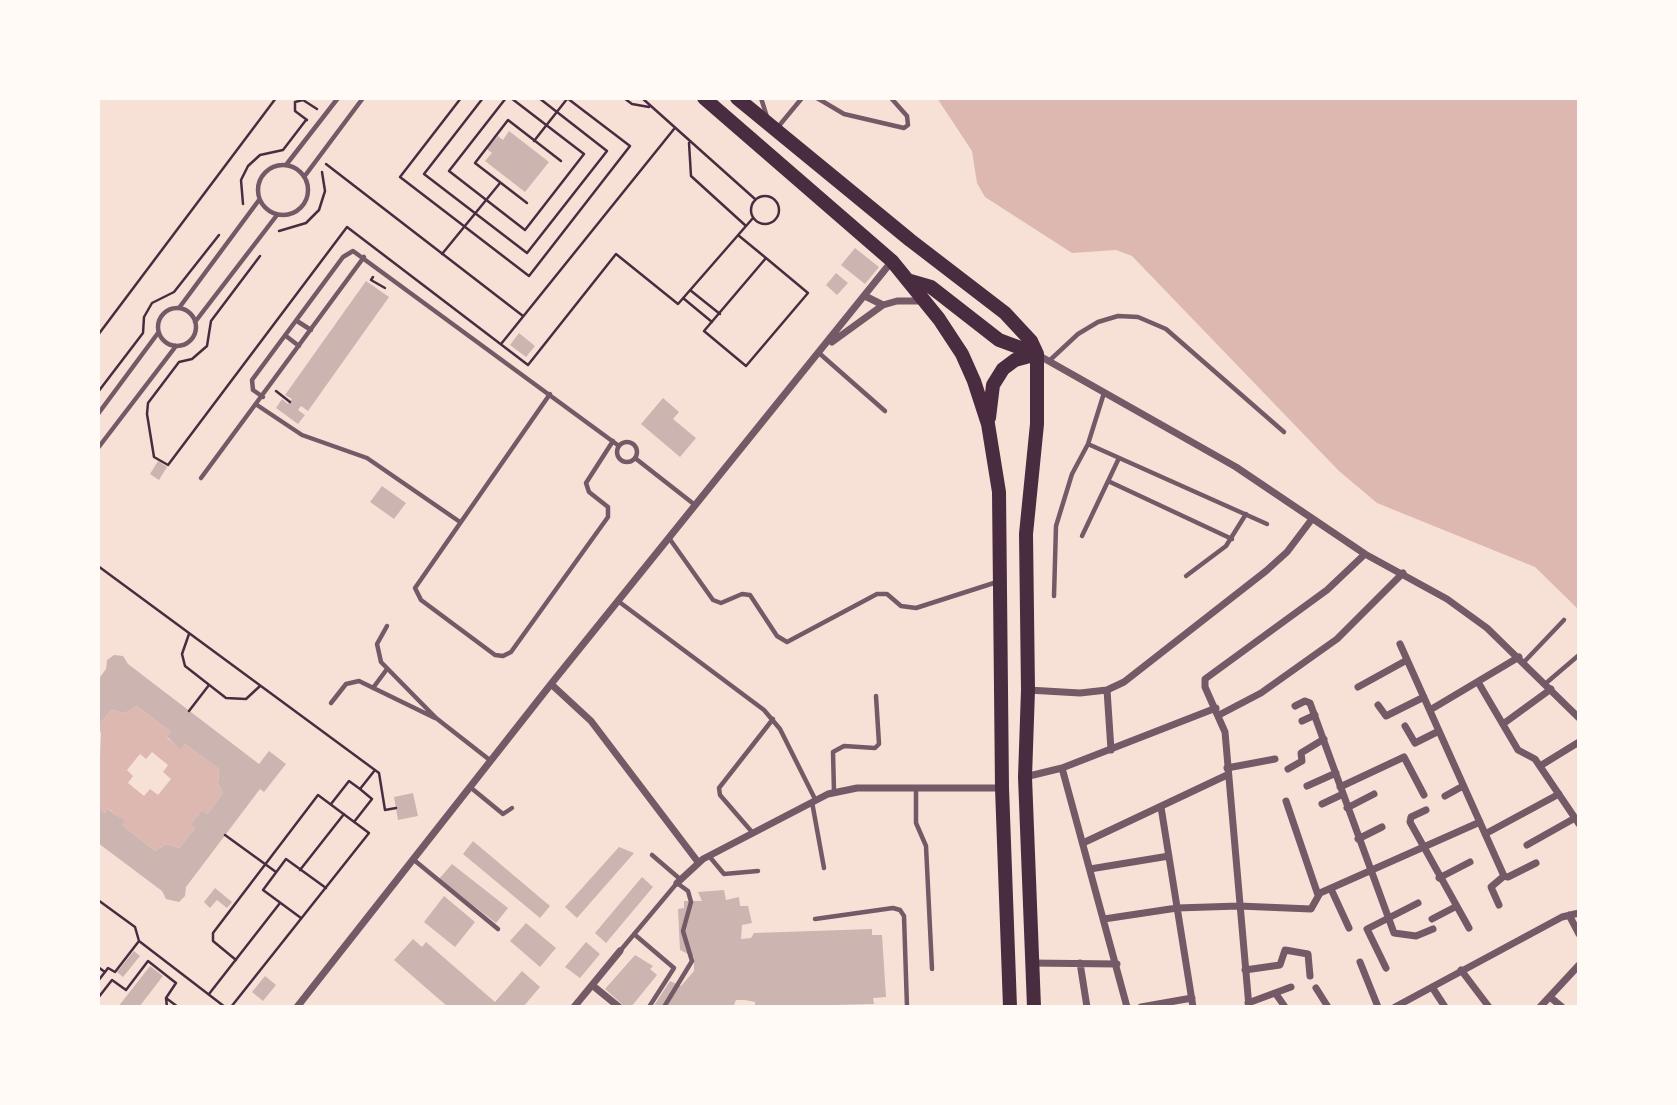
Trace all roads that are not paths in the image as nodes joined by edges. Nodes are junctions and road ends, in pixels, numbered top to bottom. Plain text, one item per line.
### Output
1 (338, 98) edge
2 (363, 98) edge
3 (704, 98) edge
4 (737, 98) edge
5 (761, 98) edge
6 (802, 98) edge
7 (817, 98) edge
8 (891, 98) edge
9 (772, 127) junction
10 (286, 165) junction
11 (304, 177) junction
12 (259, 200) junction
13 (277, 215) junction
14 (364, 257) junction
15 (892, 261) junction
16 (907, 280) junction
17 (866, 296) junction
18 (925, 301) junction
19 (883, 305) junction
20 (179, 308) junction
21 (297, 321) junction
22 (195, 322) junction
23 (311, 330) junction
24 (159, 332) junction
25 (286, 336) junction
26 (176, 346) junction
27 (299, 346) junction
28 (821, 351) junction
29 (1043, 358) junction
30 (1104, 392) junction
31 (550, 394) junction
32 (262, 397) junction
33 (257, 405) junction
34 (885, 411) dead end
35 (98, 414) edge
36 (988, 424) junction
37 (1284, 432) dead end
38 (613, 441) junction
39 (1088, 444) junction
40 (620, 446) junction
41 (98, 448) edge
42 (635, 458) junction
43 (1119, 458) junction
44 (201, 478) dead end
45 (1108, 481) junction
46 (696, 505) junction
47 (1245, 514) junction
48 (1312, 519) junction
49 (460, 522) junction
50 (1266, 524) dead end
51 (1082, 536) dead end
52 (669, 538) junction
53 (1232, 539) junction
54 (1365, 554) junction
55 (1403, 573) junction
56 (1186, 576) dead end
57 (1000, 581) junction
58 (1054, 596) dead end
59 (618, 601) junction
60 (1564, 620) dead end
61 (387, 626) dead end
62 (1400, 644) dead end
63 (1579, 655) edge
64 (1407, 660) junction
65 (1522, 660) junction
66 (387, 669) junction
67 (1478, 682) junction
68 (551, 684) junction
69 (1357, 687) dead end
70 (1548, 687) junction
71 (373, 688) junction
72 (1028, 690) junction
73 (1107, 690) junction
74 (876, 696) dead end
75 (1424, 697) junction
76 (331, 703) dead end
77 (1378, 705) dead end
78 (1295, 706) dead end
79 (1430, 710) junction
80 (1218, 712) junction
81 (1315, 715) junction
82 (436, 718) junction
83 (1579, 718) edge
84 (773, 719) junction
85 (1302, 721) dead end
86 (1503, 724) junction
87 (1405, 726) dead end
88 (1439, 732) junction
89 (1324, 739) junction
90 (1579, 742) edge
91 (1111, 750) junction
92 (1275, 759) dead end
93 (491, 761) junction
94 (1540, 766) junction
95 (1062, 768) junction
96 (1288, 769) dead end
97 (1227, 772) junction
98 (1336, 773) junction
99 (1025, 777) junction
100 (1307, 786) dead end
101 (1464, 786) junction
102 (470, 787) junction
103 (916, 788) junction
104 (1002, 788) junction
105 (1342, 790) junction
106 (834, 792) junction
107 (1374, 794) dead end
108 (1559, 794) junction
109 (1424, 795) dead end
110 (1445, 796) dead end
111 (813, 800) junction
112 (1286, 801) dead end
113 (1322, 804) dead end
114 (1161, 807) junction
115 (512, 808) dead end
116 (1348, 808) junction
117 (1426, 810) dead end
118 (1577, 821) edge
119 (1480, 822) junction
120 (1382, 827) dead end
121 (752, 832) junction
122 (1485, 834) junction
123 (1358, 839) junction
124 (1083, 843) junction
125 (1527, 845) dead end
126 (1423, 848) junction
127 (652, 855) dead end
128 (709, 856) junction
129 (1169, 856) junction
130 (413, 859) junction
131 (698, 862) junction
132 (1470, 862) dead end
133 (1536, 863) dead end
134 (824, 868) dead end
135 (1090, 869) junction
136 (758, 871) dead end
137 (1369, 872) junction
138 (1504, 876) junction
139 (1439, 878) junction
140 (679, 881) junction
141 (1331, 889) junction
142 (1318, 895) junction
143 (1418, 904) dead end
144 (1499, 905) dead end
145 (1239, 906) junction
146 (1455, 906) junction
147 (1177, 908) junction
148 (1579, 912) edge
149 (1569, 915) junction
150 (1388, 918) junction
151 (815, 919) dead end
152 (1104, 919) junction
153 (1432, 919) dead end
154 (1349, 928) dead end
155 (1469, 928) dead end
156 (498, 929) dead end
157 (1433, 929) dead end
158 (1579, 933) edge
159 (634, 934) junction
160 (620, 951) joint
161 (1030, 962) junction
162 (1360, 962) dead end
163 (1080, 964) junction
164 (1117, 964) junction
165 (1579, 965) edge
166 (1386, 968) dead end
167 (932, 969) dead end
168 (1245, 970) junction
169 (1461, 970) junction
170 (1310, 976) dead end
171 (592, 985) junction
172 (1291, 987) dead end
173 (1432, 987) junction
174 (1316, 988) dead end
175 (1276, 994) junction
176 (1550, 997) junction
177 (1193, 1003) edge
178 (1409, 1004) edge
179 (1248, 1005) edge
180 (1154, 1006) edge
181 (297, 1007) edge
182 (574, 1007) edge
183 (620, 1007) edge
184 (649, 1007) edge
185 (664, 1007) edge
186 (907, 1007) edge
187 (1010, 1007) edge
188 (1034, 1007) edge
189 (1087, 1007) edge
190 (1127, 1007) edge
191 (1141, 1007) edge
192 (1285, 1007) edge
193 (1328, 1007) edge
194 (1378, 1007) edge
195 (1395, 1007) edge
196 (1445, 1007) edge
197 (1489, 1007) edge
198 (1540, 1007) edge
199 (1562, 1007) edge

1 - 10 lane
2 - 11 lane
3 - 15 highway
4 - 9 highway
5 - 9 lane
6 - 9 lane
7 - 8 lane
9 - 29 highway
10 - 11 lane
10 - 12 lane
11 - 13 lane
12 - 13 lane
12 - 20 lane
13 - 22 lane
14 - 21 lane
14 - 23 lane
14 - 31 lane
15 - 16 highway
15 - 17 street
16 - 18 highway
16 - 29 highway
17 - 19 street
17 - 28 street
18 - 19 street
18 - 36 highway
19 - 28 street
20 - 22 lane
20 - 24 lane
21 - 23 lane
21 - 25 lane
22 - 26 lane
23 - 27 lane
24 - 26 lane
24 - 35 lane
25 - 27 lane
25 - 32 lane
26 - 41 lane
27 - 32 lane
28 - 34 lane
28 - 46 street
29 - 30 street
29 - 36 highway
29 - 37 lane
29 - 72 highway
30 - 39 lane
30 - 48 street
31 - 38 lane
31 - 49 lane
32 - 33 lane
33 - 44 lane
33 - 49 lane
36 - 57 highway
38 - 40 lane
38 - 49 lane
39 - 43 lane
39 - 58 lane
40 - 42 lane
40 - 42 lane
42 - 46 lane
43 - 45 lane
43 - 47 lane
45 - 51 lane
45 - 53 lane
46 - 52 street
47 - 50 lane
47 - 53 lane
48 - 54 street
48 - 73 street
52 - 57 lane
52 - 59 street
53 - 56 lane
54 - 55 street
54 - 80 street
55 - 65 street
55 - 80 street
57 - 104 highway
59 - 68 street
59 - 84 lane
60 - 65 lane
61 - 66 lane
62 - 64 street
63 - 70 lane
64 - 69 street
64 - 75 street
65 - 67 street
65 - 70 street
66 - 71 lane
66 - 82 lane
67 - 79 street
67 - 86 street
68 - 93 street
68 - 131 street
70 - 83 street
70 - 86 street
71 - 76 lane
71 - 82 lane
72 - 73 street
72 - 99 highway
73 - 91 street
74 - 106 lane
75 - 77 street
75 - 79 street
78 - 81 street
79 - 88 street
80 - 91 street
80 - 97 street
81 - 85 street
81 - 89 street
82 - 93 lane
84 - 111 lane
84 - 121 lane
86 - 94 street
87 - 88 street
88 - 101 street
89 - 96 street
89 - 98 street
90 - 94 street
91 - 95 street
92 - 97 street
93 - 102 street
94 - 108 street
95 - 99 street
95 - 124 street
97 - 114 street
97 - 145 street
98 - 100 street
98 - 105 street
99 - 161 highway
101 - 110 street
101 - 119 street
102 - 115 lane
102 - 130 street
103 - 104 street
103 - 106 street
103 - 167 lane
104 - 187 highway
105 - 109 street
105 - 113 street
105 - 116 street
106 - 111 street
107 - 116 street
108 - 118 street
108 - 122 street
111 - 121 street
111 - 134 lane
112 - 142 street
114 - 124 street
114 - 129 street
116 - 123 street
117 - 126 street
118 - 125 street
119 - 122 street
119 - 126 street
120 - 123 street
121 - 128 street
122 - 138 street
123 - 137 street
124 - 135 street
126 - 137 street
126 - 139 street
127 - 140 lane
128 - 131 street
128 - 136 lane
129 - 135 street
129 - 147 street
130 - 156 lane
130 - 181 street
131 - 140 street
132 - 139 street
133 - 138 street
135 - 152 street
137 - 141 street
137 - 150 street
138 - 144 street
139 - 146 street
140 - 159 lane
140 - 185 lane
141 - 142 street
141 - 154 street
142 - 145 street
143 - 150 street
145 - 147 street
145 - 168 street
146 - 153 street
146 - 155 street
147 - 152 street
147 - 177 street
148 - 149 street
149 - 158 street
149 - 169 street
150 - 157 street
150 - 166 street
151 - 186 lane
152 - 164 street
159 - 160 lane
159 - 184 lane
160 - 171 street
161 - 163 street
161 - 188 highway
162 - 194 street
163 - 164 street
163 - 189 street
164 - 190 street
165 - 176 street
168 - 170 street
168 - 179 street
169 - 173 street
169 - 197 street
171 - 182 street
171 - 183 street
172 - 175 street
173 - 178 street
173 - 196 street
174 - 193 street
175 - 179 street
175 - 192 street
176 - 198 street
176 - 199 street
177 - 180 street
178 - 195 street
180 - 191 street

